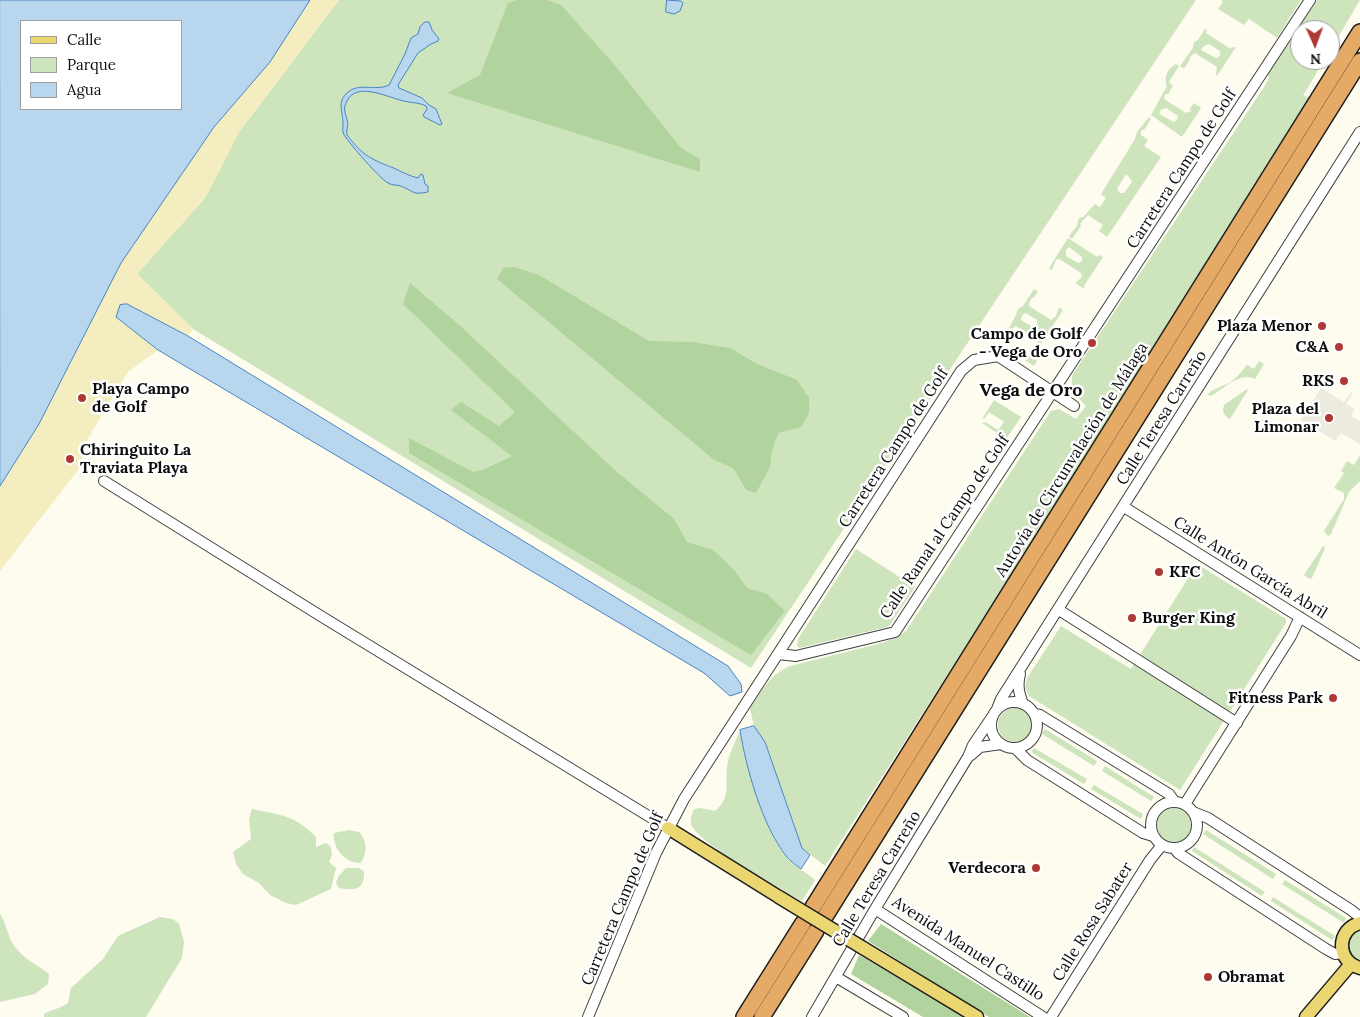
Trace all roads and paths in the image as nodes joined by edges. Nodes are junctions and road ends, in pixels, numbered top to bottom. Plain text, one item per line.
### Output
1 (1310, 0) edge
2 (1360, 32) edge
3 (1360, 61) edge
4 (1360, 132) edge
5 (1054, 392) junction
6 (1074, 406) dead end
7 (104, 481) dead end
8 (1124, 507) junction
9 (1058, 610) junction
10 (1300, 617) junction
11 (778, 654) junction
12 (1360, 655) edge
13 (1022, 668) junction
14 (1023, 704) junction
15 (994, 713) junction
16 (1035, 714) junction
17 (1237, 722) junction
18 (1001, 744) junction
19 (1015, 748) junction
20 (968, 757) junction
21 (1174, 801) junction
22 (1189, 808) junction
23 (668, 828) junction
24 (1153, 836) junction
25 (1162, 845) junction
26 (1174, 848) junction
27 (813, 907) dead end
28 (875, 909) junction
29 (826, 915) dead end
30 (1360, 917) edge
31 (1360, 923) edge
32 (1343, 953) junction
33 (1356, 966) edge
34 (836, 977) junction
35 (588, 1017) edge
36 (744, 1017) edge
37 (762, 1017) edge
38 (812, 1017) edge
39 (903, 1017) edge
40 (977, 1017) edge
41 (1043, 1017) edge
42 (1051, 1017) edge
43 (1306, 1017) edge

1 - 5 street, Carretera Campo de Golf
2 - 27 highway, Autovía de Circunvalación de Málaga
3 - 29 highway, Autovía de Circunvalación de Málaga
4 - 8 street, Calle Teresa Carreño
5 - 6 street
5 - 11 street, Calle Ramal al Campo de Golf
5 - 11 street, Carretera Campo de Golf
7 - 23 street
8 - 9 street, Calle Teresa Carreño
8 - 10 street, Calle Antón García Abril
9 - 13 street, Calle Teresa Carreño
9 - 17 street
10 - 12 street, Calle Antón García Abril
10 - 17 street
11 - 23 street, Carretera Campo de Golf
13 - 14 street, Calle Teresa Carreño
13 - 15 street, Calle Teresa Carreño
14 - 15 street
14 - 16 street
15 - 18 street
15 - 20 street, Calle Teresa Carreño
16 - 19 street
16 - 21 street
17 - 22 street
18 - 19 street
18 - 20 street, Calle Teresa Carreño
19 - 24 street
20 - 28 street, Calle Teresa Carreño
21 - 22 street
21 - 24 street
22 - 26 street
22 - 30 street
23 - 35 street, Carretera Campo de Golf
23 - 40 main road, bridge
24 - 25 street
25 - 26 street
25 - 42 street, Calle Rosa Sabater
26 - 32 street
28 - 34 street, Calle Teresa Carreño
28 - 41 street, Avenida Manuel Castillo
31 - 32 main road
32 - 33 main road
33 - 43 main road
34 - 38 street, Calle Teresa Carreño
34 - 39 street
36 - 37 highway

